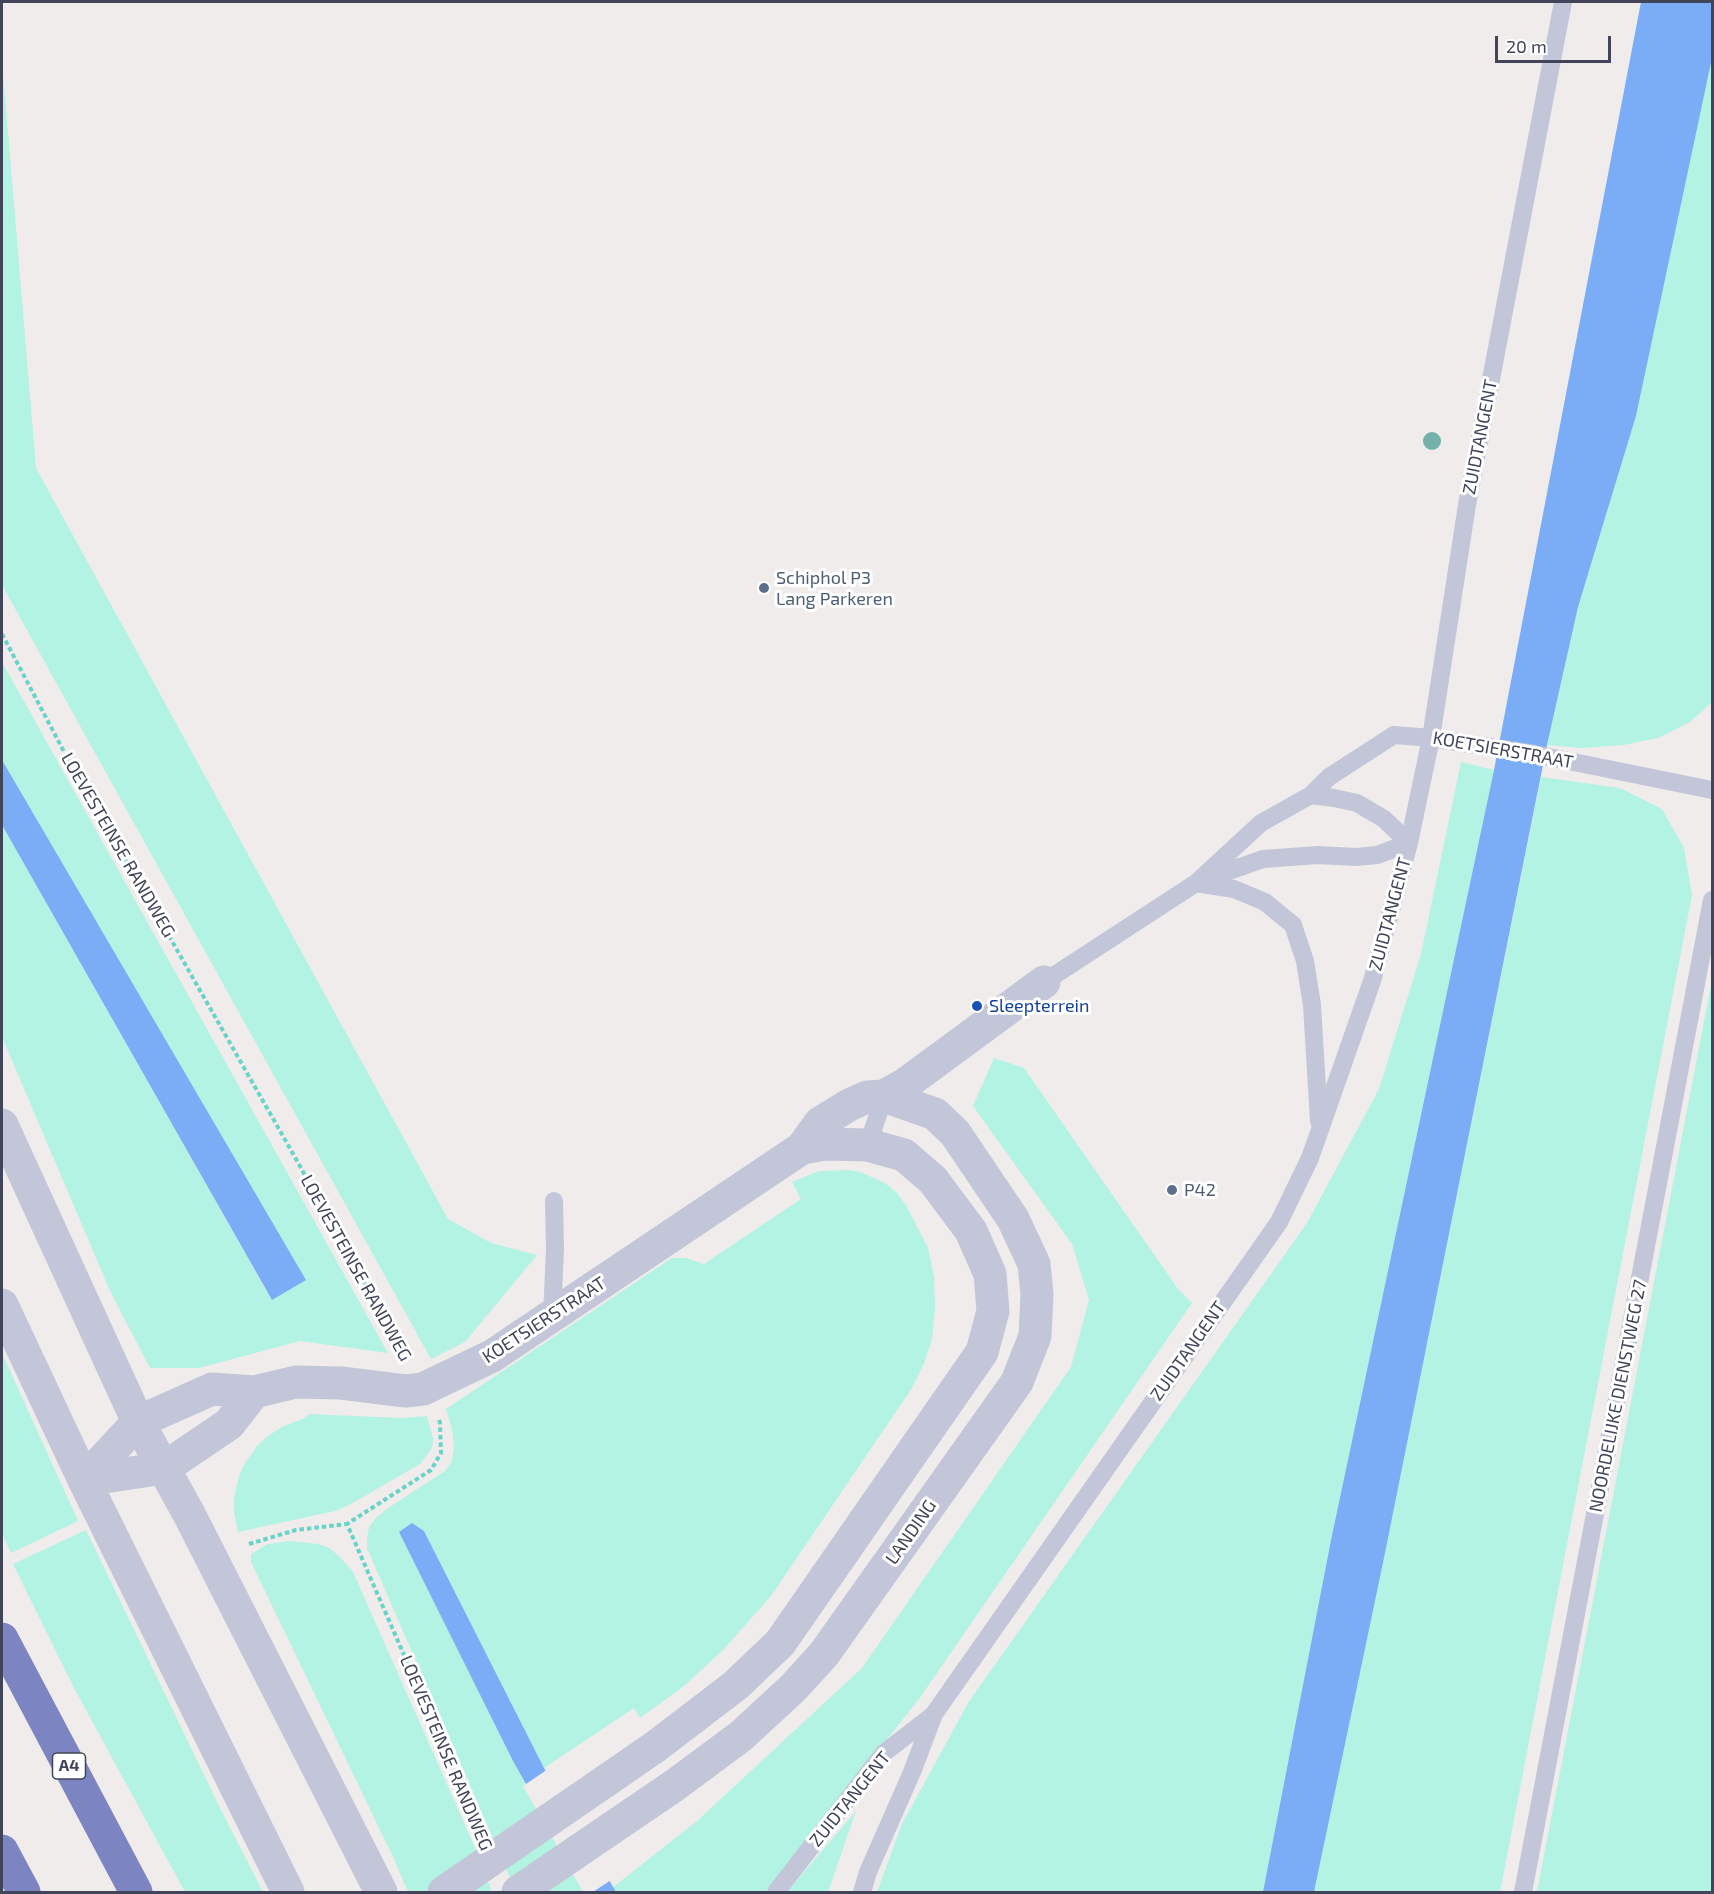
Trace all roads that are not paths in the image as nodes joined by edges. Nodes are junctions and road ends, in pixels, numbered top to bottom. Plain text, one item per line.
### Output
1 (1563, 2) edge
2 (1431, 738) junction
3 (1713, 790) edge
4 (1311, 795) junction
5 (1409, 843) junction
6 (1196, 883) junction
7 (1713, 900) edge
8 (1044, 982) joint
9 (884, 1096) junction
10 (2, 1125) edge
11 (1320, 1128) junction
12 (868, 1145) junction
13 (802, 1148) junction
14 (555, 1201) dead end
15 (2, 1305) edge
16 (552, 1316) junction
17 (254, 1392) junction
18 (138, 1422) junction
19 (164, 1468) junction
20 (84, 1480) junction
21 (2, 1639) edge
22 (934, 1714) junction
23 (2, 1851) edge
24 (24, 1893) edge
25 (136, 1893) edge
26 (288, 1893) edge
27 (381, 1893) edge
28 (444, 1893) edge
29 (518, 1893) edge
30 (776, 1893) edge
31 (862, 1893) edge
32 (1523, 1893) edge

1 - 2 lane, ZUIDTANGENT
2 - 3 lane, KOETSIERSTRAAT
2 - 4 lane, KOETSIERSTRAAT
2 - 5 lane, ZUIDTANGENT
4 - 5 lane
4 - 6 lane, KOETSIERSTRAAT
5 - 6 lane, KOETSIERSTRAAT
5 - 11 lane, ZUIDTANGENT
6 - 8 lane, KOETSIERSTRAAT
6 - 11 lane
7 - 32 lane, NOORDELIJKE DIENSTWEG 27
8 - 9 street, KOETSIERSTRAAT
9 - 12 lane
9 - 13 street, KOETSIERSTRAAT
9 - 29 street, LANDING
10 - 18 street
11 - 22 lane, ZUIDTANGENT
12 - 13 street, KOETSIERSTRAAT
12 - 28 street
13 - 16 street, KOETSIERSTRAAT
14 - 16 lane
15 - 20 street
16 - 17 street, KOETSIERSTRAAT
17 - 18 street, KOETSIERSTRAAT
17 - 19 street
18 - 19 street
18 - 20 street, KOETSIERSTRAAT
19 - 20 street
19 - 27 street
20 - 26 street
21 - 25 highway, A4
22 - 30 lane, ZUIDTANGENT
22 - 31 lane, ZUIDTANGENT
23 - 24 highway

